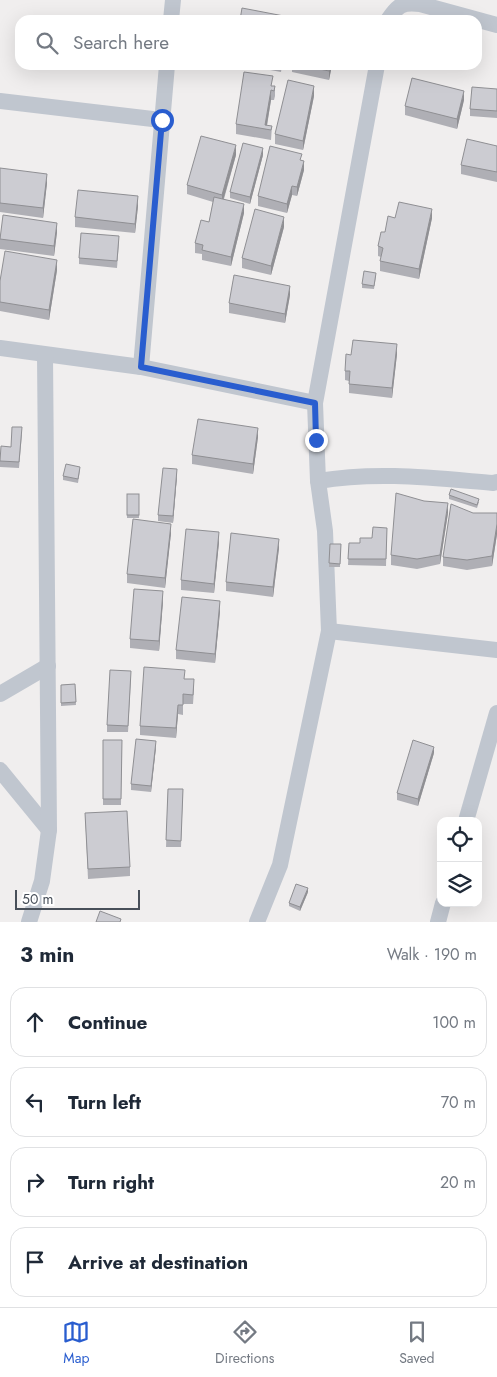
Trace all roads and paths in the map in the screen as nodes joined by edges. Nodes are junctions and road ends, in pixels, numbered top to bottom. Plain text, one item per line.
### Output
1 (172, 0) edge
2 (171, 15) edge
3 (391, 15) edge
4 (460, 15) edge
5 (482, 21) edge
6 (497, 25) edge
7 (166, 70) edge
8 (376, 70) edge
9 (0, 101) edge
10 (162, 120) junction
11 (0, 348) edge
12 (45, 355) junction
13 (141, 367) junction
14 (315, 403) junction
15 (318, 482) junction
16 (497, 482) edge
17 (329, 631) junction
18 (497, 650) edge
19 (48, 666) junction
20 (0, 694) edge
21 (497, 713) edge
22 (0, 770) edge
23 (467, 817) edge
24 (49, 830) junction
25 (442, 907) edge
26 (29, 922) edge
27 (257, 922) edge
28 (438, 922) edge

1 - 2 street
3 - 4 street
5 - 6 street
7 - 10 street
8 - 14 street
9 - 10 street
10 - 13 street
11 - 12 street
12 - 13 street
12 - 19 street
13 - 14 street
14 - 15 street
15 - 16 street
15 - 17 street
17 - 18 street
17 - 27 street
19 - 20 street
19 - 24 street
21 - 23 street
22 - 24 street
24 - 26 street
25 - 28 street

